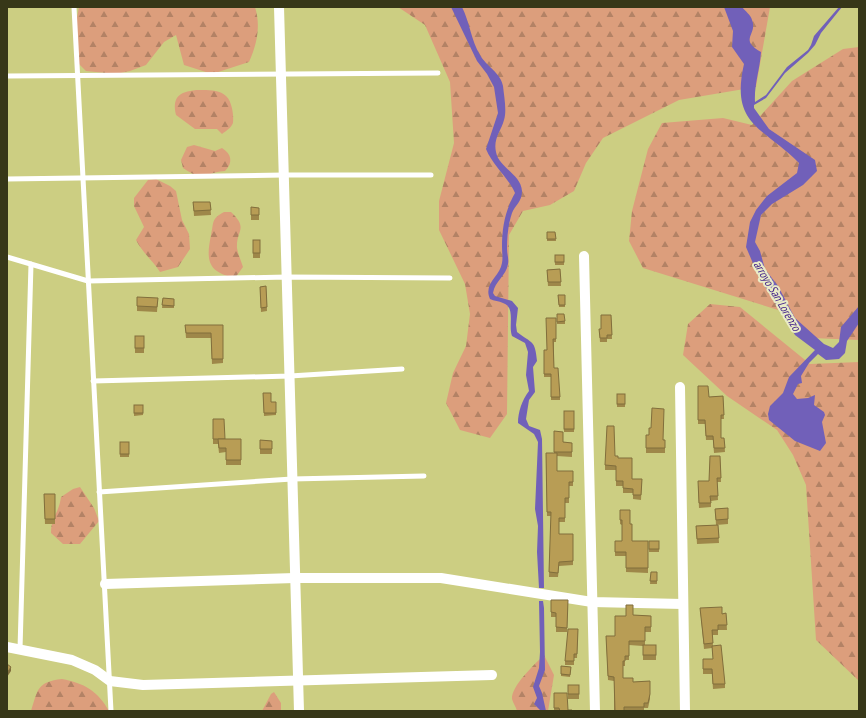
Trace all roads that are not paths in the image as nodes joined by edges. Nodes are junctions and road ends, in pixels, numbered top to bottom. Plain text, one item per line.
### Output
1 (74, 7) edge
2 (279, 7) edge
3 (281, 73) junction
4 (438, 73) dead end
5 (77, 75) junction
6 (7, 76) edge
7 (284, 175) junction
8 (431, 175) dead end
9 (82, 178) junction
10 (7, 179) edge
11 (584, 256) dead end
12 (7, 257) edge
13 (31, 264) junction
14 (287, 277) junction
15 (450, 278) dead end
16 (88, 281) junction
17 (402, 370) dead end
18 (290, 376) junction
19 (93, 381) junction
20 (680, 387) dead end
21 (424, 476) dead end
22 (292, 479) junction
23 (99, 492) junction
24 (295, 578) junction
25 (105, 584) junction
26 (592, 602) junction
27 (682, 604) junction
28 (7, 647) edge
29 (20, 650) junction
30 (492, 675) dead end
31 (298, 680) junction
32 (110, 681) junction
33 (111, 711) edge
34 (299, 711) edge
35 (595, 711) edge
36 (685, 711) edge

1 - 5 lane
2 - 3 street
3 - 4 lane
3 - 5 lane
3 - 7 street
5 - 6 lane
5 - 9 lane
7 - 8 lane
7 - 9 lane
7 - 14 street
9 - 10 lane
9 - 16 lane
11 - 26 street
12 - 13 lane
13 - 16 lane
13 - 29 lane
14 - 15 lane
14 - 16 lane
14 - 18 street
16 - 19 lane
17 - 18 lane
18 - 19 lane
18 - 22 street
19 - 23 lane
20 - 27 street
21 - 22 lane
22 - 23 lane
22 - 24 street
23 - 25 lane
24 - 25 street
24 - 26 street
24 - 31 street
25 - 32 lane
26 - 27 street
26 - 35 street
27 - 36 street
28 - 29 street
29 - 32 street
30 - 31 street
31 - 32 street
31 - 34 street
32 - 33 lane

